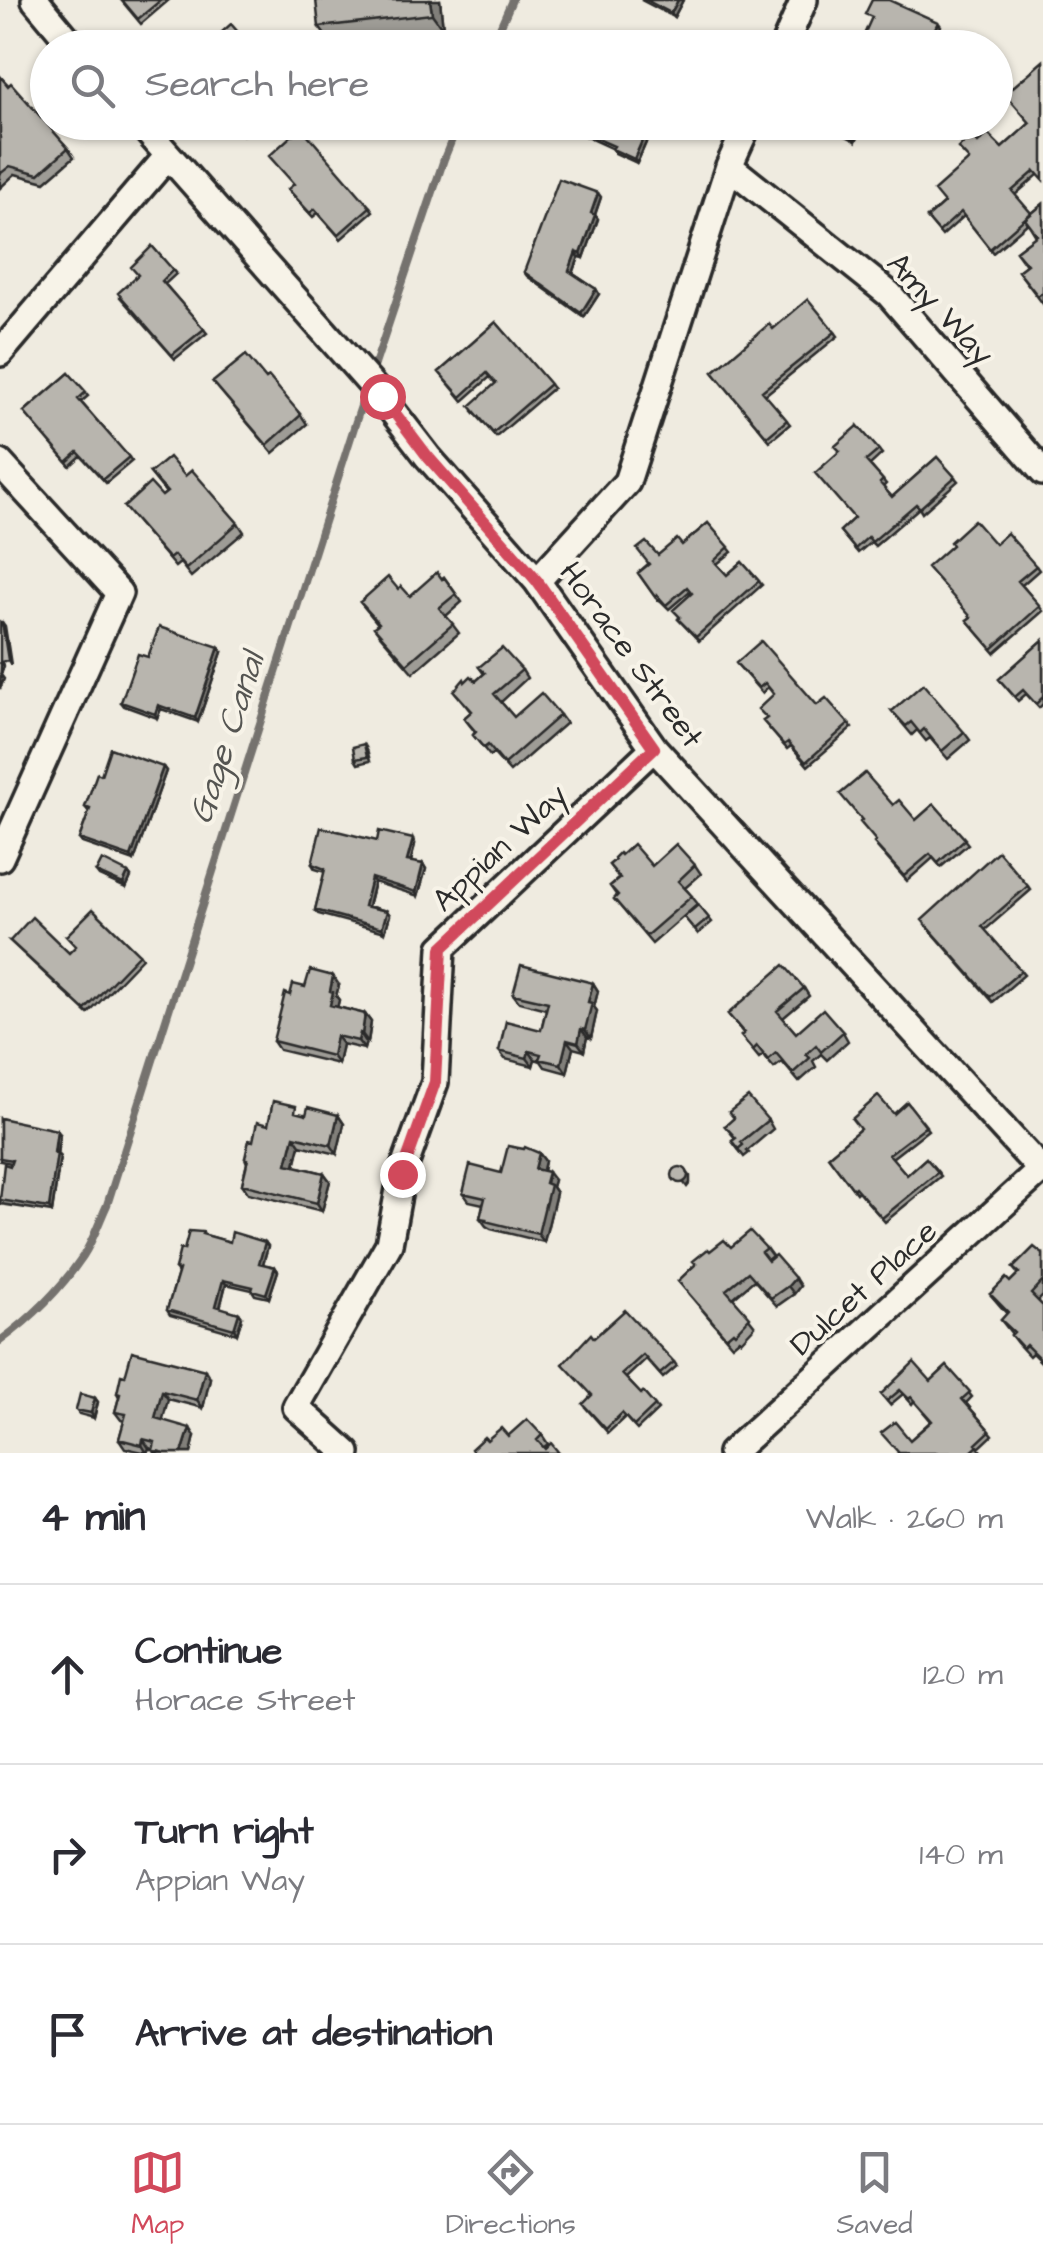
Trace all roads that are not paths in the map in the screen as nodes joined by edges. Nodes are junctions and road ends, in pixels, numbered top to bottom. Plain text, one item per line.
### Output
1 (34, 0) edge
2 (804, 0) edge
3 (60, 30) edge
4 (790, 30) edge
5 (154, 140) edge
6 (741, 140) edge
7 (168, 156) junction
8 (729, 166) junction
9 (0, 353) edge
10 (0, 463) edge
11 (1043, 472) edge
12 (537, 581) junction
13 (654, 748) junction
14 (0, 858) edge
15 (1042, 1171) edge
16 (347, 1453) edge
17 (731, 1453) edge

1 - 3 street
2 - 4 street
5 - 7 street, Horace Street
6 - 8 street
7 - 9 street
7 - 12 street, Horace Street
8 - 11 street, Amy Way
8 - 12 street
10 - 14 street
12 - 13 street, Horace Street
13 - 15 street, Horace Street
13 - 16 street, Appian Way
15 - 17 street, Dulcet Place

